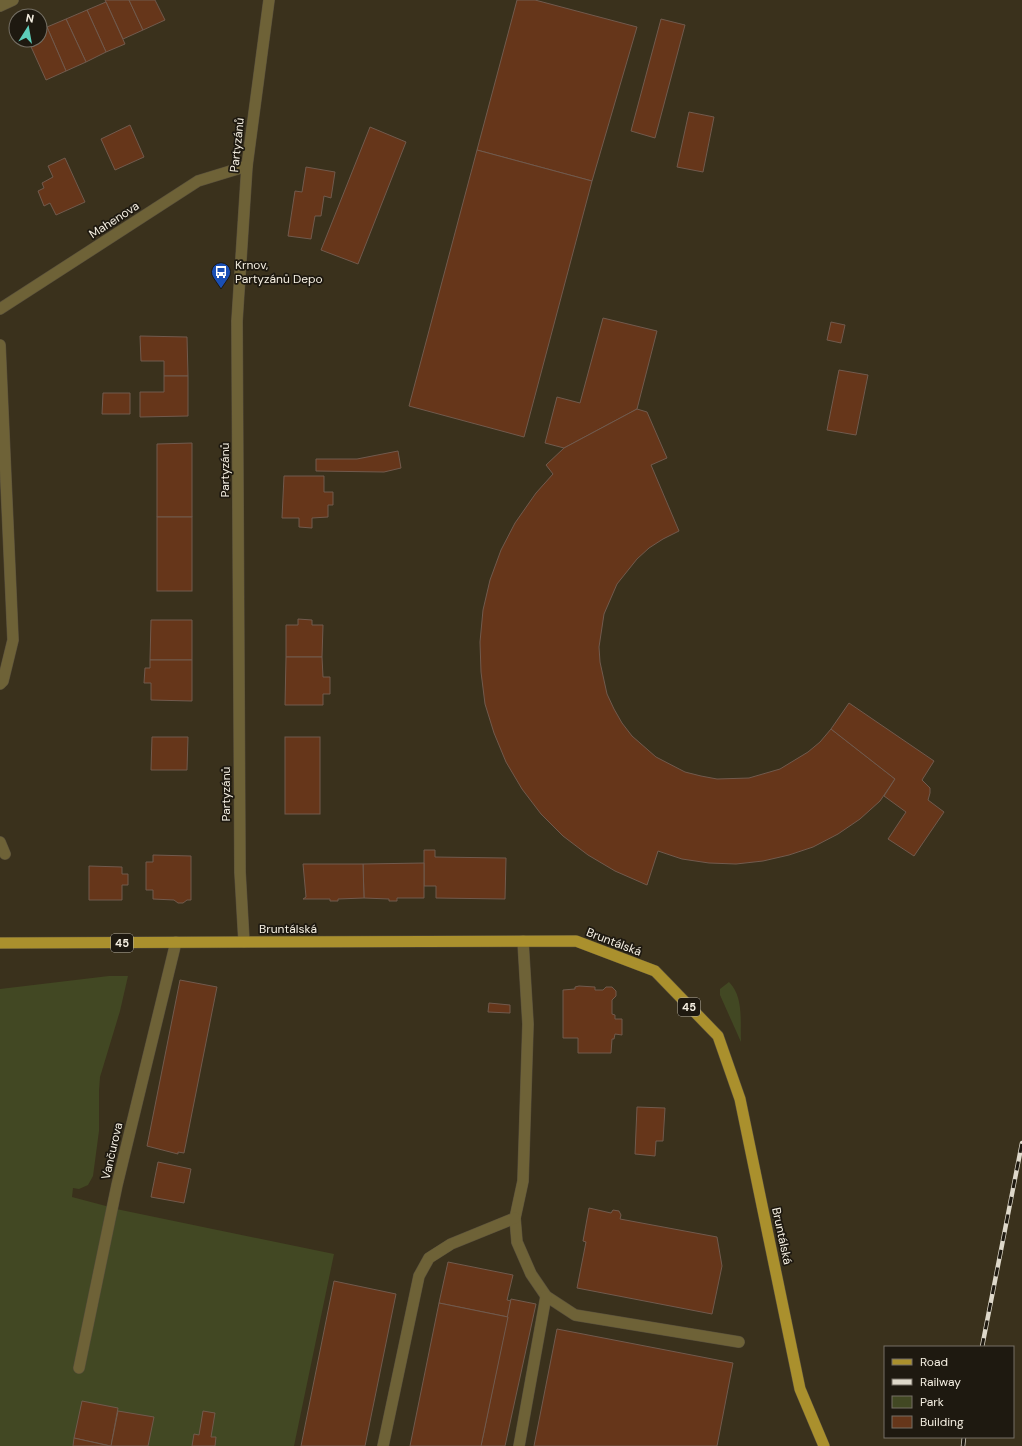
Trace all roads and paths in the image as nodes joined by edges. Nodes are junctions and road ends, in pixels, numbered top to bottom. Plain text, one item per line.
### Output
1 (13, 0) edge
2 (269, 0) edge
3 (0, 6) edge
4 (247, 166) junction
5 (0, 309) edge
6 (0, 346) edge
7 (2, 427) edge
8 (0, 684) edge
9 (0, 842) edge
10 (5, 854) dead end
11 (523, 941) junction
12 (176, 942) junction
13 (244, 942) junction
14 (0, 943) edge
15 (515, 1218) junction
16 (546, 1296) junction
17 (739, 1342) dead end
18 (79, 1368) dead end
19 (384, 1446) edge
20 (519, 1446) edge
21 (824, 1446) edge

1 - 3 street
2 - 4 street, Partyzánů
4 - 5 street, Mahenova
4 - 13 street, Partyzánů
6 - 7 street
7 - 8 street
9 - 10 street
11 - 13 main road, Bruntálská / 45
11 - 15 street
11 - 21 main road, Bruntálská / 45
12 - 13 main road, Bruntálská / 45
12 - 14 main road, Bruntálská / 45
12 - 18 street, Vančurova
15 - 16 street
15 - 19 street
16 - 17 street
16 - 20 street

